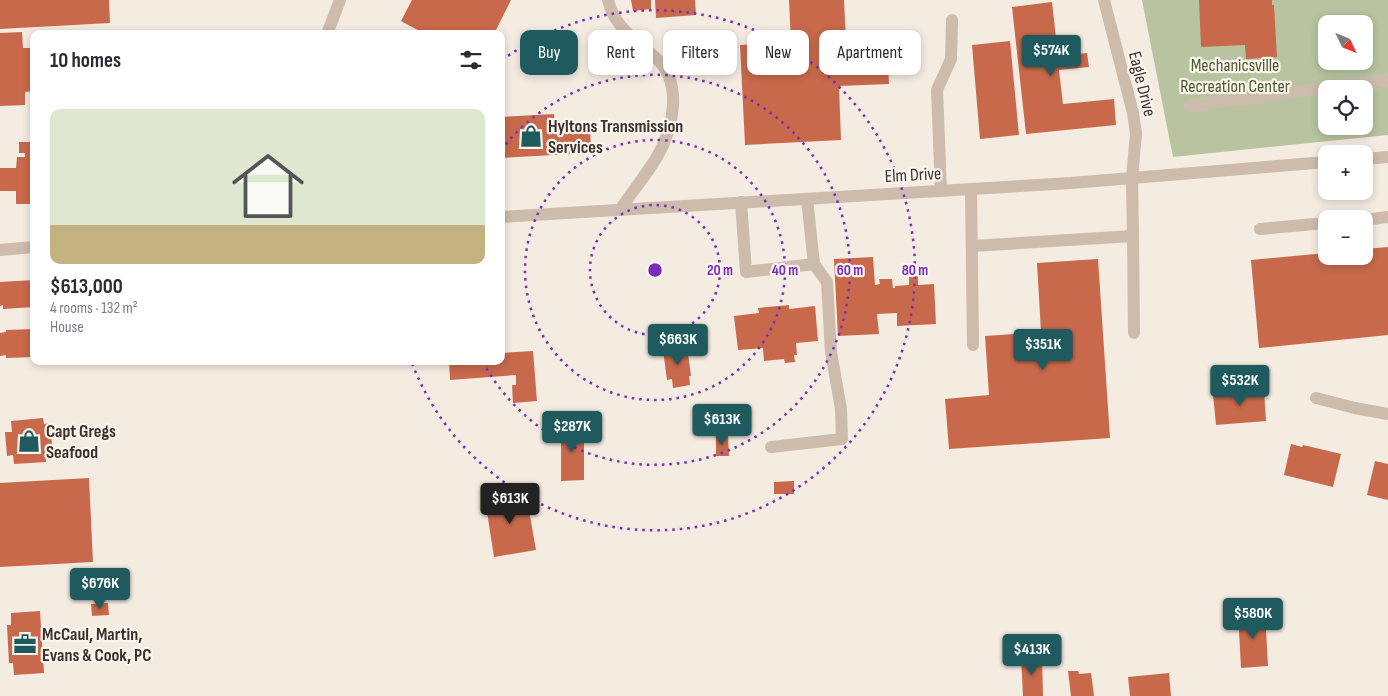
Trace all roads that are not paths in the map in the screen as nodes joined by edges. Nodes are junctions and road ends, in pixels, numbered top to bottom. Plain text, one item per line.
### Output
1 (340, 0) edge
2 (608, 0) edge
3 (1104, 0) edge
4 (952, 20) dead end
5 (329, 30) edge
6 (1388, 80) edge
7 (1189, 106) dead end
8 (1388, 157) edge
9 (1373, 158) edge
10 (1318, 163) edge
11 (1132, 178) junction
12 (971, 189) junction
13 (941, 191) junction
14 (807, 199) junction
15 (742, 202) junction
16 (620, 210) junction
17 (505, 217) edge
18 (1388, 217) edge
19 (1373, 219) edge
20 (1318, 224) edge
21 (1260, 229) dead end
22 (1132, 236) junction
23 (972, 246) junction
24 (30, 247) edge
25 (0, 250) edge
26 (814, 264) junction
27 (1134, 333) dead end
28 (973, 345) dead end
29 (1316, 398) dead end
30 (1388, 414) edge
31 (771, 447) dead end

1 - 5 street
2 - 16 street
3 - 11 street, Eagle Drive
4 - 13 street
6 - 7 street
8 - 9 street
10 - 11 street, Elm Drive
11 - 12 street, Elm Drive
11 - 22 street, Eagle Drive
12 - 13 street, Elm Drive
12 - 23 street
13 - 14 street, Elm Drive
14 - 15 street, Elm Drive
14 - 26 street
15 - 16 street, Elm Drive
15 - 26 street
16 - 17 street, Elm Drive
18 - 19 street
20 - 21 street
22 - 23 street
22 - 27 street, Eagle Drive
23 - 28 street
24 - 25 street
26 - 31 street
29 - 30 street

